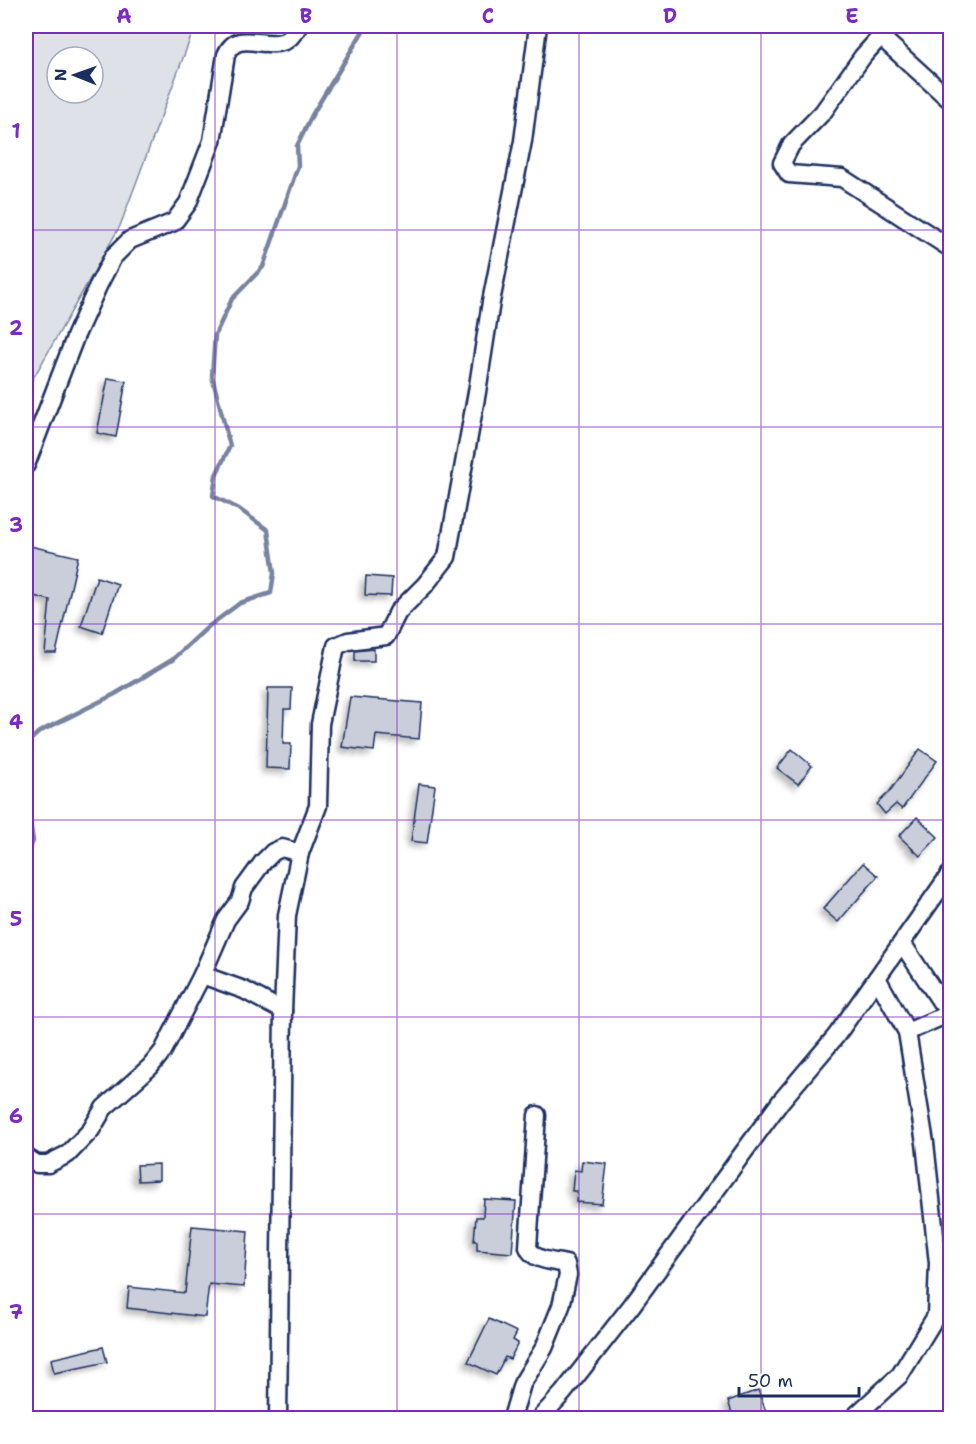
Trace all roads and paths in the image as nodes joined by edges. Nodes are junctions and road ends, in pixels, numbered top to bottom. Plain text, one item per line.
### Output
1 (299, 26) edge
2 (538, 26) edge
3 (885, 31) edge
4 (951, 100) edge
5 (951, 248) edge
6 (26, 465) edge
7 (300, 853) junction
8 (951, 874) edge
9 (902, 943) junction
10 (202, 975) junction
11 (877, 978) junction
12 (283, 1011) junction
13 (951, 1012) edge
14 (907, 1032) junction
15 (537, 1115) dead end
16 (26, 1157) edge
17 (943, 1313) edge
18 (278, 1419) edge
19 (512, 1419) edge
20 (540, 1419) edge
21 (853, 1419) edge

1 - 6 street
2 - 7 street
3 - 4 street
3 - 5 street
7 - 10 street
7 - 12 street
8 - 9 street
9 - 11 street
9 - 13 street
10 - 12 street
10 - 16 street
11 - 14 street
11 - 20 street
12 - 18 street
13 - 14 street
14 - 17 street
15 - 19 street
17 - 21 street

